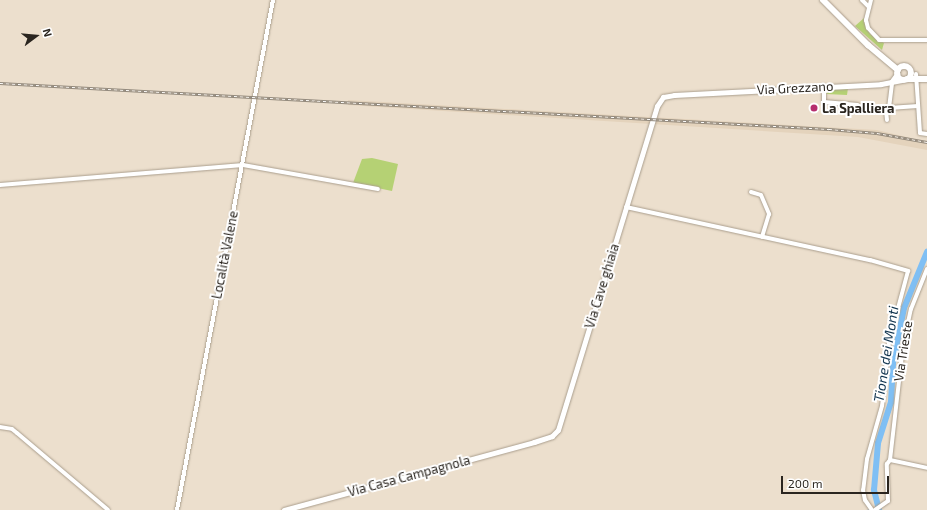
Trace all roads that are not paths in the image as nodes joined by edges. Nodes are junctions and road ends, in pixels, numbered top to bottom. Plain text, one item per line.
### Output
1 (273, 0) edge
2 (823, 0) edge
3 (862, 0) edge
4 (871, 0) edge
5 (869, 7) junction
6 (927, 40) edge
7 (878, 53) junction
8 (904, 67) junction
9 (897, 72) junction
10 (914, 75) junction
11 (927, 78) edge
12 (905, 80) junction
13 (891, 83) junction
14 (824, 86) junction
15 (858, 105) dead end
16 (918, 106) junction
17 (889, 108) junction
18 (654, 115) joint
19 (887, 120) dead end
20 (927, 134) edge
21 (243, 165) junction
22 (0, 185) edge
23 (378, 189) dead end
24 (751, 192) dead end
25 (626, 207) junction
26 (762, 237) junction
27 (927, 269) edge
28 (0, 428) edge
29 (534, 442) joint
30 (890, 460) junction
31 (927, 468) edge
32 (108, 510) edge
33 (177, 510) edge
34 (284, 510) edge
35 (873, 510) edge

1 - 21 street, Località Valene
2 - 7 main road
3 - 5 street
4 - 5 street
5 - 6 street
7 - 8 main road
7 - 9 main road
8 - 9 main road
8 - 10 main road
9 - 12 main road
9 - 13 street
10 - 11 main road
10 - 12 main road
10 - 16 street
12 - 13 street, Via Grezzano
13 - 14 street, Via Grezzano
13 - 17 street
14 - 15 street
14 - 18 street, Via Grezzano
16 - 17 street
16 - 20 street
17 - 19 street
18 - 25 street, Via Cave ghiaia
21 - 22 street
21 - 23 street
21 - 33 street, Località Valene
24 - 26 street
25 - 26 street
25 - 29 street, Via Cave ghiaia
26 - 35 street
27 - 30 street, Via Trieste
28 - 32 street
29 - 34 street, Via Casa Campagnola
30 - 31 street
30 - 35 street, Via Trieste

